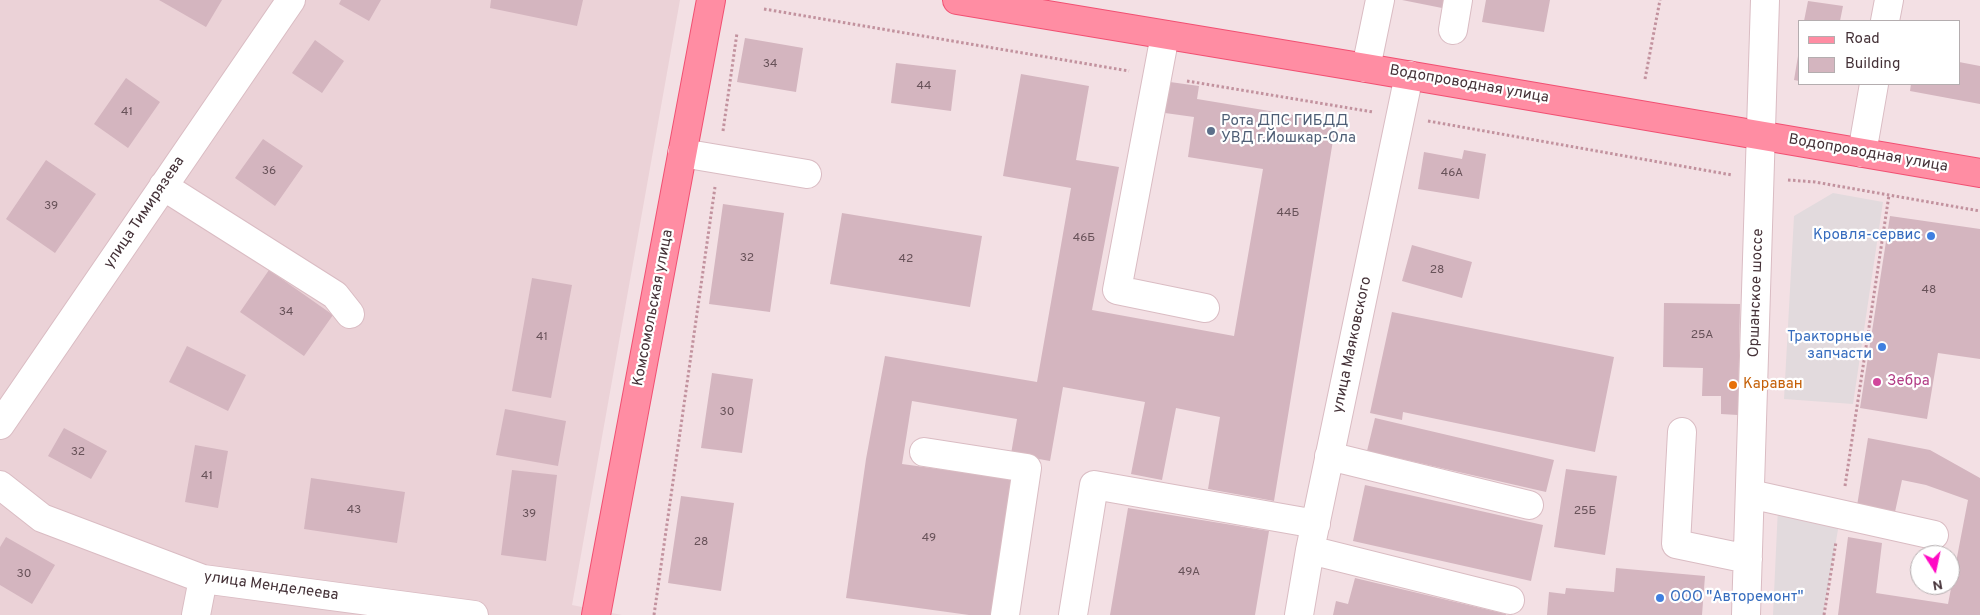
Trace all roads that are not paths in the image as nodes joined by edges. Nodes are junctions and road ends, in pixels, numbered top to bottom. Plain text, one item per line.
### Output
1 (291, 0) edge
2 (711, 0) edge
3 (957, 0) edge
4 (1380, 0) edge
5 (1458, 0) edge
6 (1765, 0) edge
7 (1889, 0) edge
8 (1885, 20) edge
9 (1452, 30) dead end
10 (1165, 34) junction
11 (1366, 68) junction
12 (1409, 75) junction
13 (1874, 85) edge
14 (1762, 136) junction
15 (1862, 153) junction
16 (682, 154) junction
17 (1980, 173) edge
18 (807, 174) dead end
19 (163, 186) junction
20 (1205, 308) dead end
21 (350, 314) dead end
22 (0, 425) edge
23 (1682, 432) dead end
24 (924, 452) dead end
25 (1329, 456) junction
26 (0, 485) edge
27 (1750, 494) junction
28 (1529, 505) dead end
29 (1316, 524) junction
30 (1934, 535) dead end
31 (1310, 550) junction
32 (1748, 559) junction
33 (203, 579) junction
34 (1510, 600) dead end
35 (196, 615) edge
36 (474, 615) edge
37 (596, 615) edge
38 (1005, 615) edge
39 (1073, 615) edge
40 (1299, 615) edge
41 (1746, 615) edge

1 - 19 street, улица Тимирязева
2 - 16 main road, Комсомольская улица
3 - 10 main road, Водопроводная улица
4 - 11 street
5 - 9 street
6 - 14 street, Оршанское шоссе
7 - 8 street
10 - 11 main road, Водопроводная улица
10 - 20 street
11 - 12 main road, Водопроводная улица
12 - 14 main road, Водопроводная улица
12 - 25 street, улица Маяковского
13 - 15 street
14 - 15 main road, Водопроводная улица
14 - 27 street, Оршанское шоссе
15 - 17 main road, Водопроводная улица
16 - 18 street
16 - 37 main road, Комсомольская улица
19 - 21 street
19 - 22 street, улица Тимирязева
23 - 32 street
24 - 38 street
25 - 28 street
25 - 29 street, улица Маяковского
26 - 33 street, улица Менделеева
27 - 30 street
27 - 32 street, Оршанское шоссе
29 - 31 street, улица Маяковского
29 - 39 street
31 - 34 street
31 - 40 street, улица Маяковского
32 - 41 street, Оршанское шоссе
33 - 35 street
33 - 36 street, улица Менделеева

